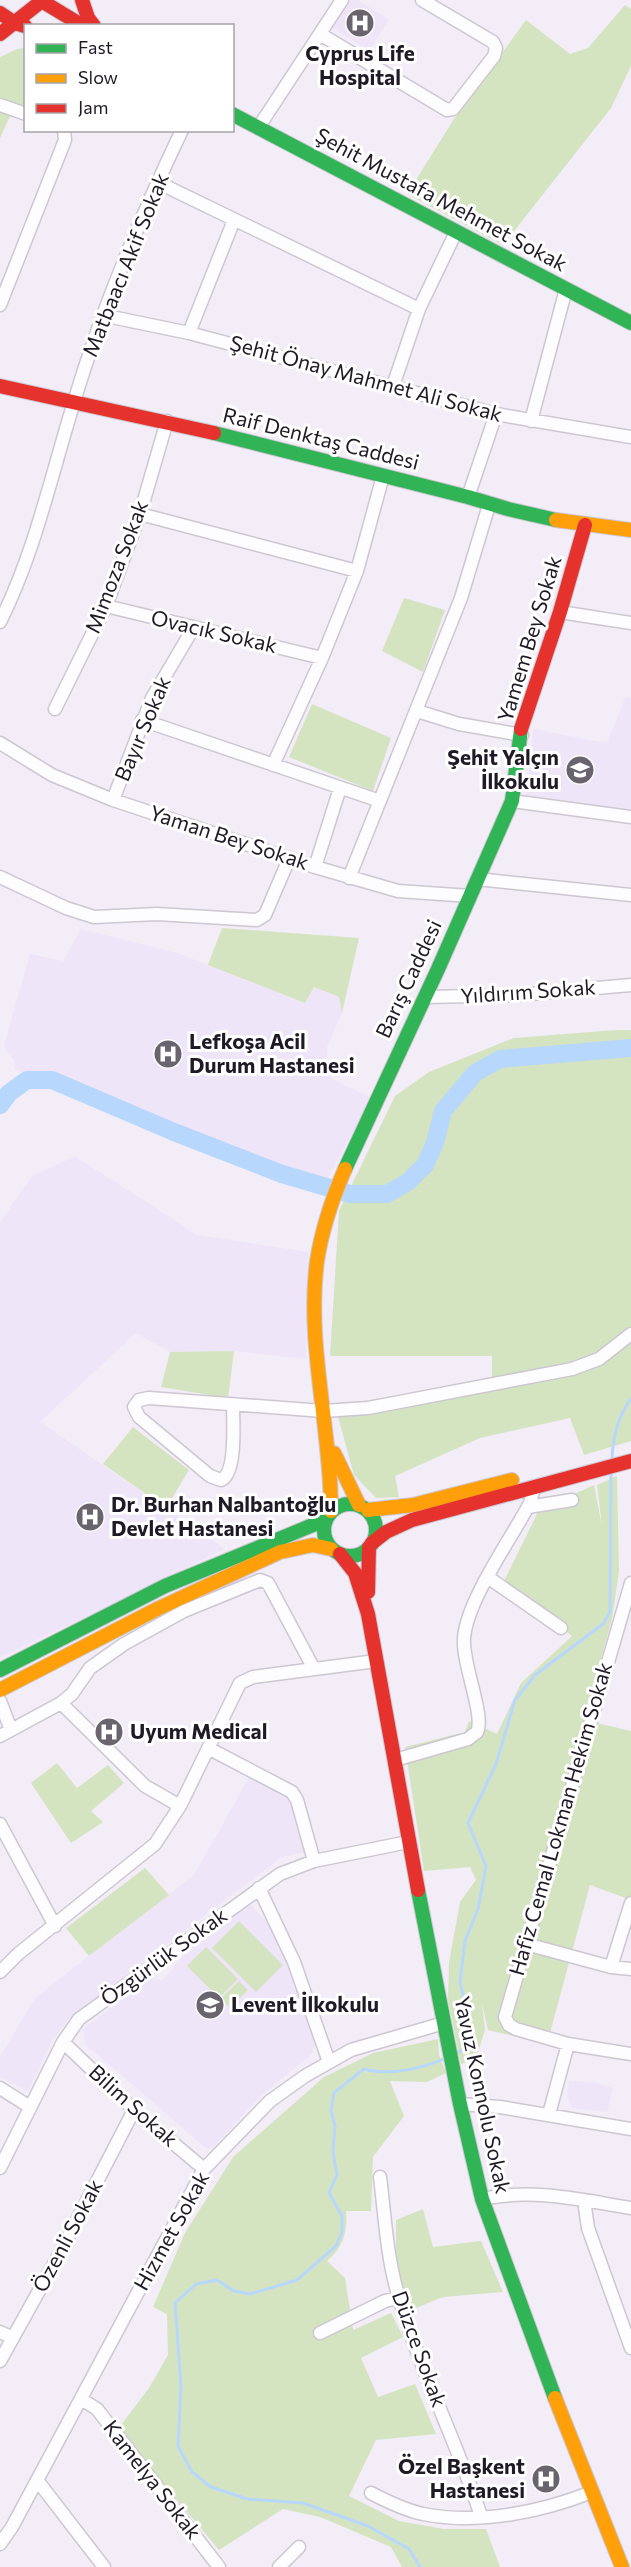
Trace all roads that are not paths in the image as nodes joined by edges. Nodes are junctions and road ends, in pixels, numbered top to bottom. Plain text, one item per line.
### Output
1 (42, 0) edge
2 (82, 0) edge
3 (342, 0) edge
4 (422, 0) edge
5 (0, 13) edge
6 (80, 24) edge
7 (92, 24) edge
8 (20, 25) edge
9 (0, 34) edge
10 (320, 34) junction
11 (0, 105) edge
12 (24, 113) edge
13 (234, 115) edge
14 (258, 128) junction
15 (65, 132) edge
16 (181, 132) edge
17 (157, 182) junction
18 (234, 220) junction
19 (456, 232) junction
20 (3, 287) edge
21 (566, 290) junction
22 (0, 305) edge
23 (419, 309) junction
24 (102, 315) junction
25 (631, 323) edge
26 (189, 333) junction
27 (0, 386) edge
28 (393, 386) junction
29 (74, 401) junction
30 (496, 414) junction
31 (531, 421) junction
32 (167, 422) junction
33 (631, 437) edge
34 (383, 476) junction
35 (468, 497) junction
36 (489, 505) junction
37 (140, 514) junction
38 (585, 525) junction
39 (631, 530) edge
40 (357, 571) junction
41 (106, 606) junction
42 (3, 607) edge
43 (560, 612) junction
44 (0, 622) edge
45 (631, 623) edge
46 (194, 627) junction
47 (322, 658) junction
48 (55, 709) dead end
49 (417, 711) junction
50 (142, 720) junction
51 (522, 735) junction
52 (0, 743) edge
53 (273, 765) junction
54 (340, 788) junction
55 (113, 800) junction
56 (380, 801) junction
57 (512, 801) junction
58 (631, 817) edge
59 (289, 859) junction
60 (315, 867) junction
61 (0, 877) edge
62 (349, 878) junction
63 (477, 879) junction
64 (631, 895) edge
65 (470, 896) junction
66 (631, 985) edge
67 (425, 997) junction
68 (631, 1334) edge
69 (233, 1406) junction
70 (323, 1411) junction
71 (328, 1438) junction
72 (628, 1456) edge
73 (591, 1466) junction
74 (534, 1488) junction
75 (572, 1500) dead end
76 (528, 1507) junction
77 (364, 1508) junction
78 (328, 1516) junction
79 (371, 1545) junction
80 (336, 1551) junction
81 (489, 1578) junction
82 (631, 1583) edge
83 (368, 1614) junction
84 (561, 1628) dead end
85 (376, 1661) junction
86 (314, 1669) junction
87 (0, 1670) edge
88 (0, 1690) edge
89 (0, 1701) edge
90 (61, 1703) junction
91 (6, 1733) edge
92 (208, 1748) junction
93 (395, 1760) junction
94 (180, 1806) junction
95 (0, 1824) edge
96 (408, 1842) junction
97 (314, 1861) junction
98 (259, 1888) junction
99 (631, 1903) edge
100 (55, 1926) junction
101 (526, 1944) junction
102 (611, 1967) junction
103 (631, 1969) edge
104 (0, 1972) edge
105 (444, 2023) junction
106 (63, 2042) junction
107 (568, 2044) junction
108 (631, 2054) edge
109 (329, 2062) junction
110 (0, 2088) edge
111 (460, 2104) junction
112 (30, 2107) junction
113 (134, 2110) junction
114 (549, 2114) junction
115 (631, 2129) edge
116 (0, 2168) edge
117 (204, 2169) junction
118 (380, 2177) dead end
119 (482, 2199) junction
120 (584, 2200) junction
121 (631, 2208) edge
122 (398, 2298) junction
123 (626, 2319) edge
124 (0, 2332) edge
125 (320, 2333) dead end
126 (13, 2338) junction
127 (631, 2348) edge
128 (0, 2361) edge
129 (81, 2399) junction
130 (38, 2480) junction
131 (592, 2492) junction
132 (371, 2493) dead end
133 (481, 2516) junction
134 (0, 2544) edge
135 (299, 2547) dead end
136 (104, 2567) edge
137 (219, 2567) edge
138 (279, 2567) edge
139 (622, 2567) edge

1 - 6 main road
1 - 8 main road
2 - 7 main road
3 - 10 street
4 - 10 street
5 - 8 main road
8 - 9 main road
10 - 14 street
11 - 12 street
13 - 14 main road, Şehit Mustafa Mehmet Sokak
14 - 19 main road, Şehit Mustafa Mehmet Sokak
15 - 20 street
16 - 17 street, Matbaacı Akif Sokak
17 - 18 street
17 - 24 street, Matbaacı Akif Sokak
18 - 23 street
18 - 26 street
19 - 21 main road, Şehit Mustafa Mehmet Sokak
19 - 23 street
20 - 22 street
21 - 25 main road, Şehit Mustafa Mehmet Sokak
21 - 31 street
23 - 28 street
24 - 26 street, Şehit Önay Mahmet Ali Sokak
24 - 29 street, Matbaacı Akif Sokak
26 - 28 street, Şehit Önay Mahmet Ali Sokak
27 - 29 main road, Raif Denktaş Caddesi
28 - 30 street, Şehit Önay Mahmet Ali Sokak
29 - 32 main road, Raif Denktaş Caddesi
29 - 42 street, Matbaacı Akif Sokak
30 - 31 street, Şehit Önay Mahmet Ali Sokak
30 - 35 street
31 - 33 street, Şehit Önay Mahmet Ali Sokak
32 - 34 main road, Raif Denktaş Caddesi
32 - 37 street, Mimoza Sokak
34 - 35 main road, Raif Denktaş Caddesi
34 - 40 street
35 - 36 main road, Raif Denktaş Caddesi
36 - 38 main road, Raif Denktaş Caddesi
36 - 49 street
37 - 40 street
37 - 41 street, Mimoza Sokak
38 - 39 main road, Raif Denktaş Caddesi
38 - 43 main road, Yamem Bey Sokak
40 - 47 street
41 - 46 street, Ovacık Sokak
41 - 48 street, Mimoza Sokak
42 - 44 street, Matbaacı Akif Sokak
43 - 45 street
43 - 51 main road, Yamem Bey Sokak
46 - 47 street, Ovacık Sokak
46 - 50 street, Bayır Sokak
47 - 53 street
49 - 51 street
49 - 56 street
50 - 53 street
50 - 55 street, Bayır Sokak
51 - 57 main road, Yamem Bey Sokak
52 - 55 street, Yaman Bey Sokak
53 - 54 street
54 - 56 street
54 - 60 street
55 - 59 street, Yaman Bey Sokak
56 - 62 street
57 - 58 street
57 - 63 main road, Barış Caddesi
59 - 60 street, Yaman Bey Sokak
59 - 61 street
60 - 62 street, Yaman Bey Sokak
62 - 65 street, Yaman Bey Sokak
63 - 64 street
63 - 65 main road, Barış Caddesi
65 - 67 main road, Barış Caddesi
66 - 67 street, Yıldırım Sokak
67 - 70 main road, Barış Caddesi
68 - 70 street
69 - 69 street
69 - 70 street
70 - 71 main road, Barış Caddesi
71 - 77 main road
71 - 78 main road
72 - 73 main road
73 - 74 main road
73 - 77 main road
74 - 76 street
74 - 79 main road
75 - 76 street
76 - 81 street
77 - 78 main road
77 - 79 main road
78 - 80 main road
78 - 87 main road
79 - 80 main road
79 - 83 main road, Yavuz Konnolu Sokak
80 - 83 main road, Yavuz Konnolu Sokak
80 - 88 main road
81 - 84 street
81 - 93 street
82 - 101 street, Hafiz Cemal Lokman Hekim Sokak
83 - 85 main road, Yavuz Konnolu Sokak
85 - 86 street
85 - 93 main road, Yavuz Konnolu Sokak
86 - 90 street
86 - 92 street
89 - 91 street
90 - 91 street
90 - 94 street
92 - 94 street
92 - 97 street
93 - 96 main road, Yavuz Konnolu Sokak
94 - 100 street
95 - 100 street
96 - 97 street, Özgürlük Sokak
96 - 105 main road, Yavuz Konnolu Sokak
97 - 98 street, Özgürlük Sokak
98 - 106 street, Özgürlük Sokak
98 - 109 street
99 - 102 street
100 - 104 street
101 - 102 street
101 - 107 street, Hafiz Cemal Lokman Hekim Sokak
102 - 103 street
105 - 109 street, Hizmet Sokak
105 - 111 main road, Yavuz Konnolu Sokak
106 - 112 street, Özgürlük Sokak
106 - 113 street, Bilim Sokak
107 - 108 street
107 - 114 street
109 - 117 street, Hizmet Sokak
110 - 112 street
111 - 114 street
111 - 119 main road, Yavuz Konnolu Sokak
112 - 116 street, Özgürlük Sokak
113 - 117 street, Bilim Sokak
113 - 126 street, Özenli Sokak
114 - 115 street
117 - 129 street, Hizmet Sokak
118 - 122 street, Düzce Sokak
119 - 120 street
119 - 131 main road, Yavuz Konnolu Sokak
120 - 121 street
120 - 123 street
122 - 125 street
122 - 133 street, Düzce Sokak
123 - 127 street
124 - 126 street
126 - 128 street, Özenli Sokak
129 - 130 street, Hizmet Sokak
129 - 137 street, Kamelya Sokak
130 - 134 street, Hizmet Sokak
130 - 136 street
131 - 133 street
131 - 139 main road, Yavuz Konnolu Sokak
132 - 133 street
135 - 138 street

